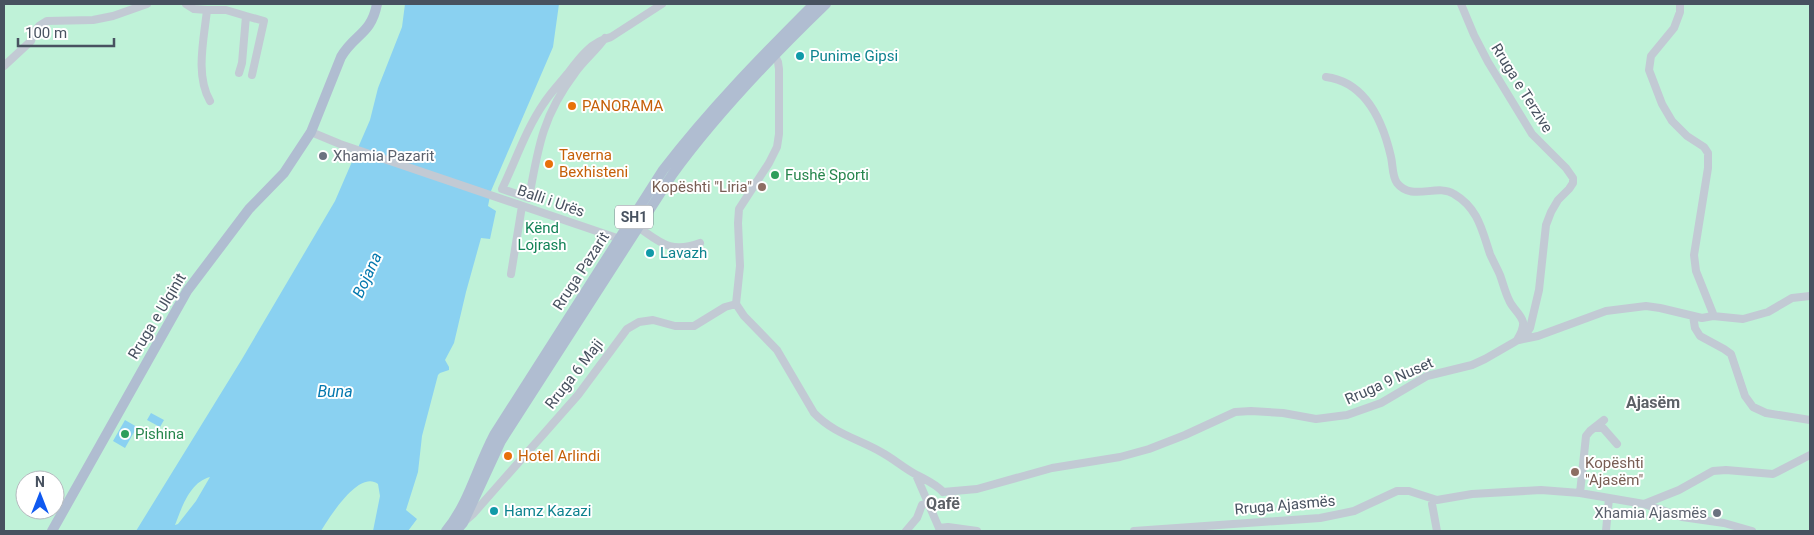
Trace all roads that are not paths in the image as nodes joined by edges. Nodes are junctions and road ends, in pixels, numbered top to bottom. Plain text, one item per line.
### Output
1 (146, 4) edge
2 (186, 4) edge
3 (377, 4) edge
4 (662, 4) edge
5 (814, 4) edge
6 (826, 4) edge
7 (1461, 4) edge
8 (1680, 4) edge
9 (206, 10) junction
10 (246, 16) junction
11 (605, 38) junction
12 (775, 56) junction
13 (4, 66) edge
14 (239, 73) dead end
15 (252, 75) dead end
16 (1326, 78) dead end
17 (210, 101) dead end
18 (311, 132) junction
19 (522, 206) junction
20 (638, 227) junction
21 (620, 239) junction
22 (700, 243) dead end
23 (512, 274) dead end
24 (1810, 296) edge
25 (736, 304) junction
26 (1693, 316) junction
27 (1714, 316) junction
28 (1518, 340) junction
29 (1604, 420) dead end
30 (1810, 420) edge
31 (1595, 428) junction
32 (1617, 444) dead end
33 (1810, 455) edge
34 (916, 475) junction
35 (943, 492) junction
36 (1580, 493) junction
37 (1609, 498) junction
38 (1433, 499) junction
39 (1644, 504) junction
40 (459, 527) edge
41 (937, 530) edge
42 (52, 531) edge
43 (446, 531) edge
44 (906, 531) edge
45 (977, 531) edge
46 (1134, 531) edge
47 (1437, 531) edge
48 (1606, 531) edge
49 (1749, 531) edge

1 - 13 street
2 - 9 street
3 - 18 main road, Rruga e Ulqinit
4 - 11 street
5 - 21 main road, Rruga Pazarit / SH1
6 - 12 main road, Rruga Pazarit / SH1
7 - 28 street, Rruga e Terzive
8 - 27 street
9 - 10 street
9 - 17 street
10 - 14 street
10 - 15 street
11 - 11 street
12 - 20 main road, Rruga Pazarit / SH1
12 - 25 street
16 - 28 street
18 - 19 street, Balli i Urës
18 - 42 main road, Rruga e Ulqinit
19 - 21 street, Balli i Urës
19 - 23 street
20 - 22 street
20 - 40 main road, Rruga Pazarit / SH1
21 - 43 main road, Rruga Pazarit / SH1
24 - 27 street
25 - 34 street
25 - 40 street, Rruga 6 Maji
26 - 27 street
26 - 28 street
26 - 30 street
28 - 35 street, Rruga 9 Nuset
29 - 31 street
31 - 32 street
31 - 36 street
33 - 39 street
34 - 35 street
34 - 41 street
35 - 44 street
36 - 37 street, Rruga Ajasmës
36 - 38 street, Rruga Ajasmës
37 - 39 street, Rruga Ajasmës
37 - 48 street
38 - 46 street, Rruga Ajasmës
38 - 47 street
39 - 49 street, Rruga Ajasmës
41 - 45 street

